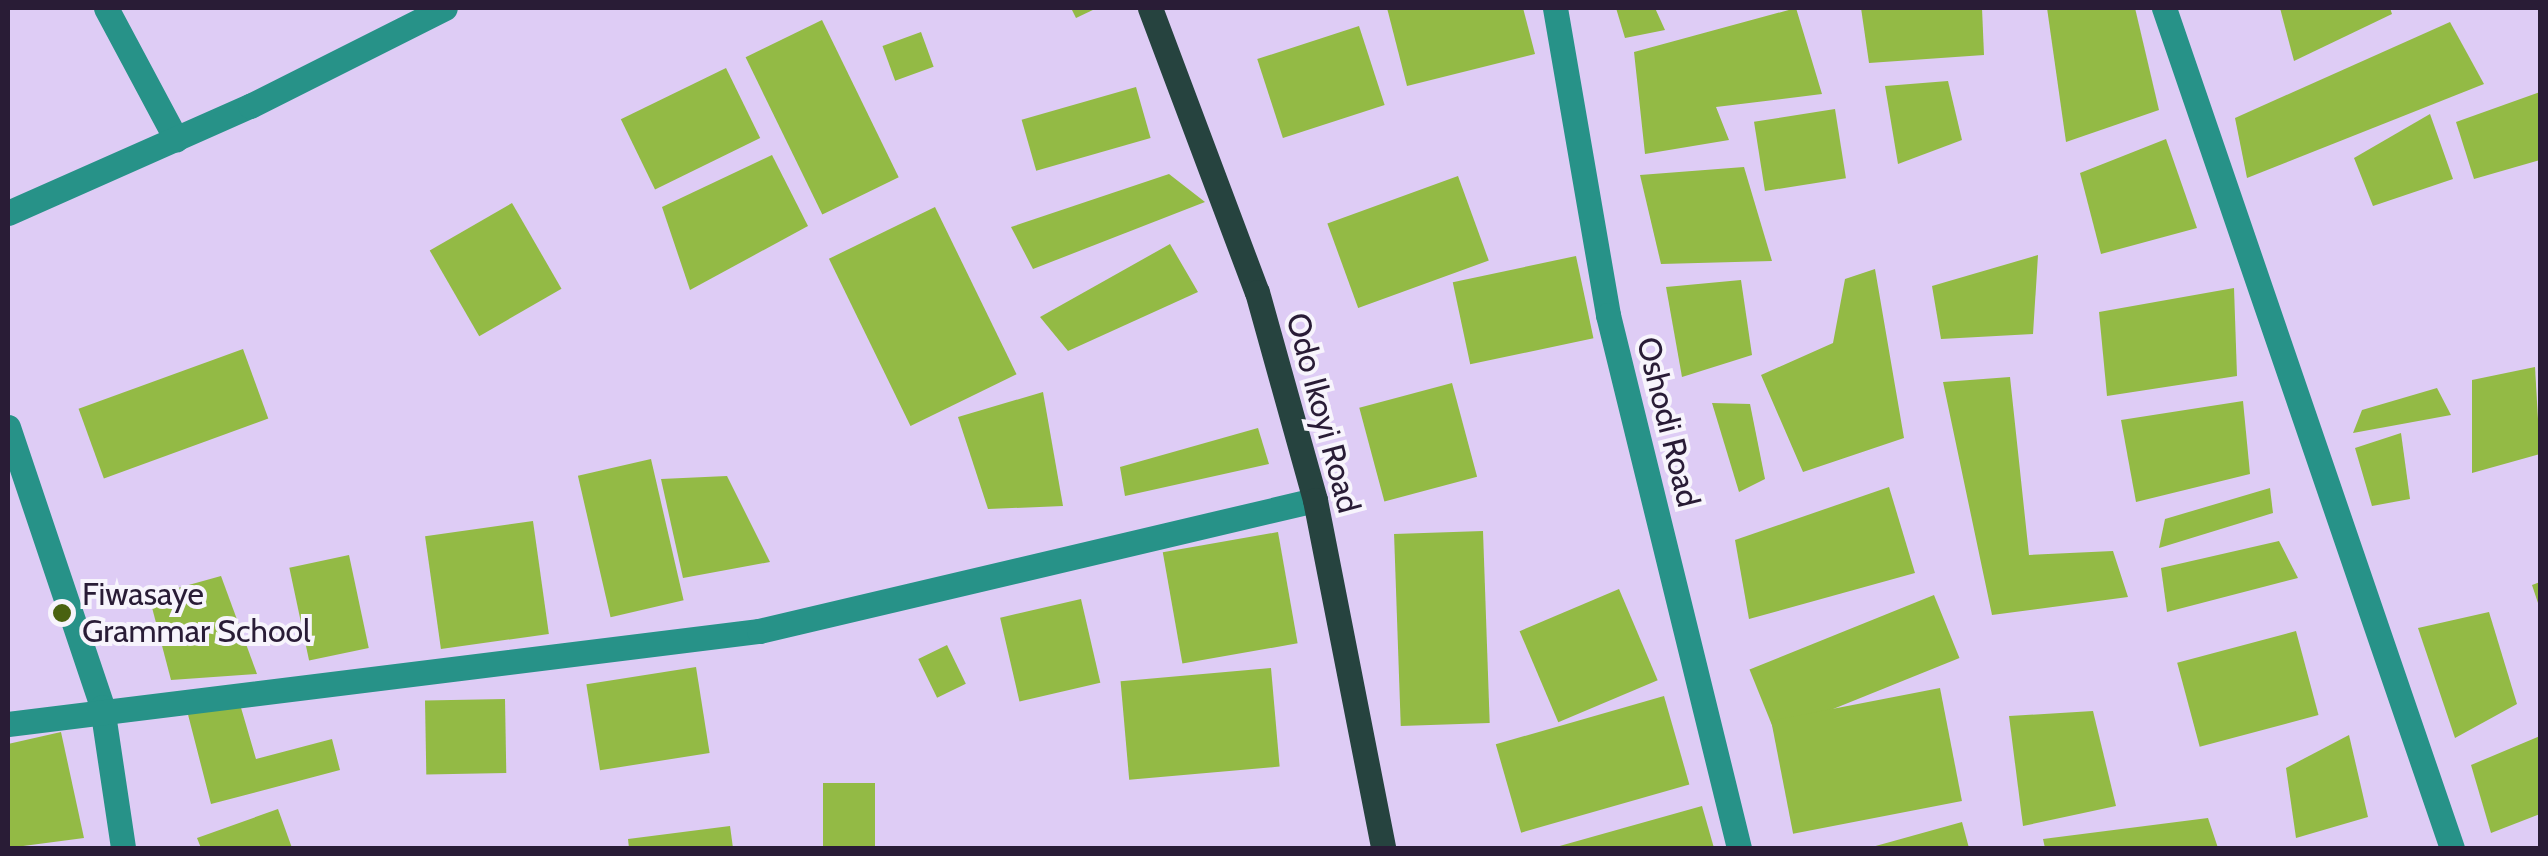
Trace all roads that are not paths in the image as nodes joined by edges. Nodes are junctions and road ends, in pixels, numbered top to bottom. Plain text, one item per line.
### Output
1 (106, 8) edge
2 (446, 8) edge
3 (1150, 8) edge
4 (1555, 8) edge
5 (2164, 8) edge
6 (176, 139) junction
7 (8, 213) edge
8 (8, 427) edge
9 (1315, 500) junction
10 (102, 707) junction
11 (8, 724) edge
12 (124, 848) edge
13 (1383, 848) edge
14 (1739, 848) edge
15 (2452, 848) edge

1 - 6 street
2 - 6 street
3 - 9 main road, Odo Ikoyi Road
4 - 14 street, Oshodi Road
5 - 15 street
6 - 7 street
8 - 10 street
9 - 10 street
9 - 13 main road, Odo Ikoyi Road
10 - 11 street
10 - 12 street

